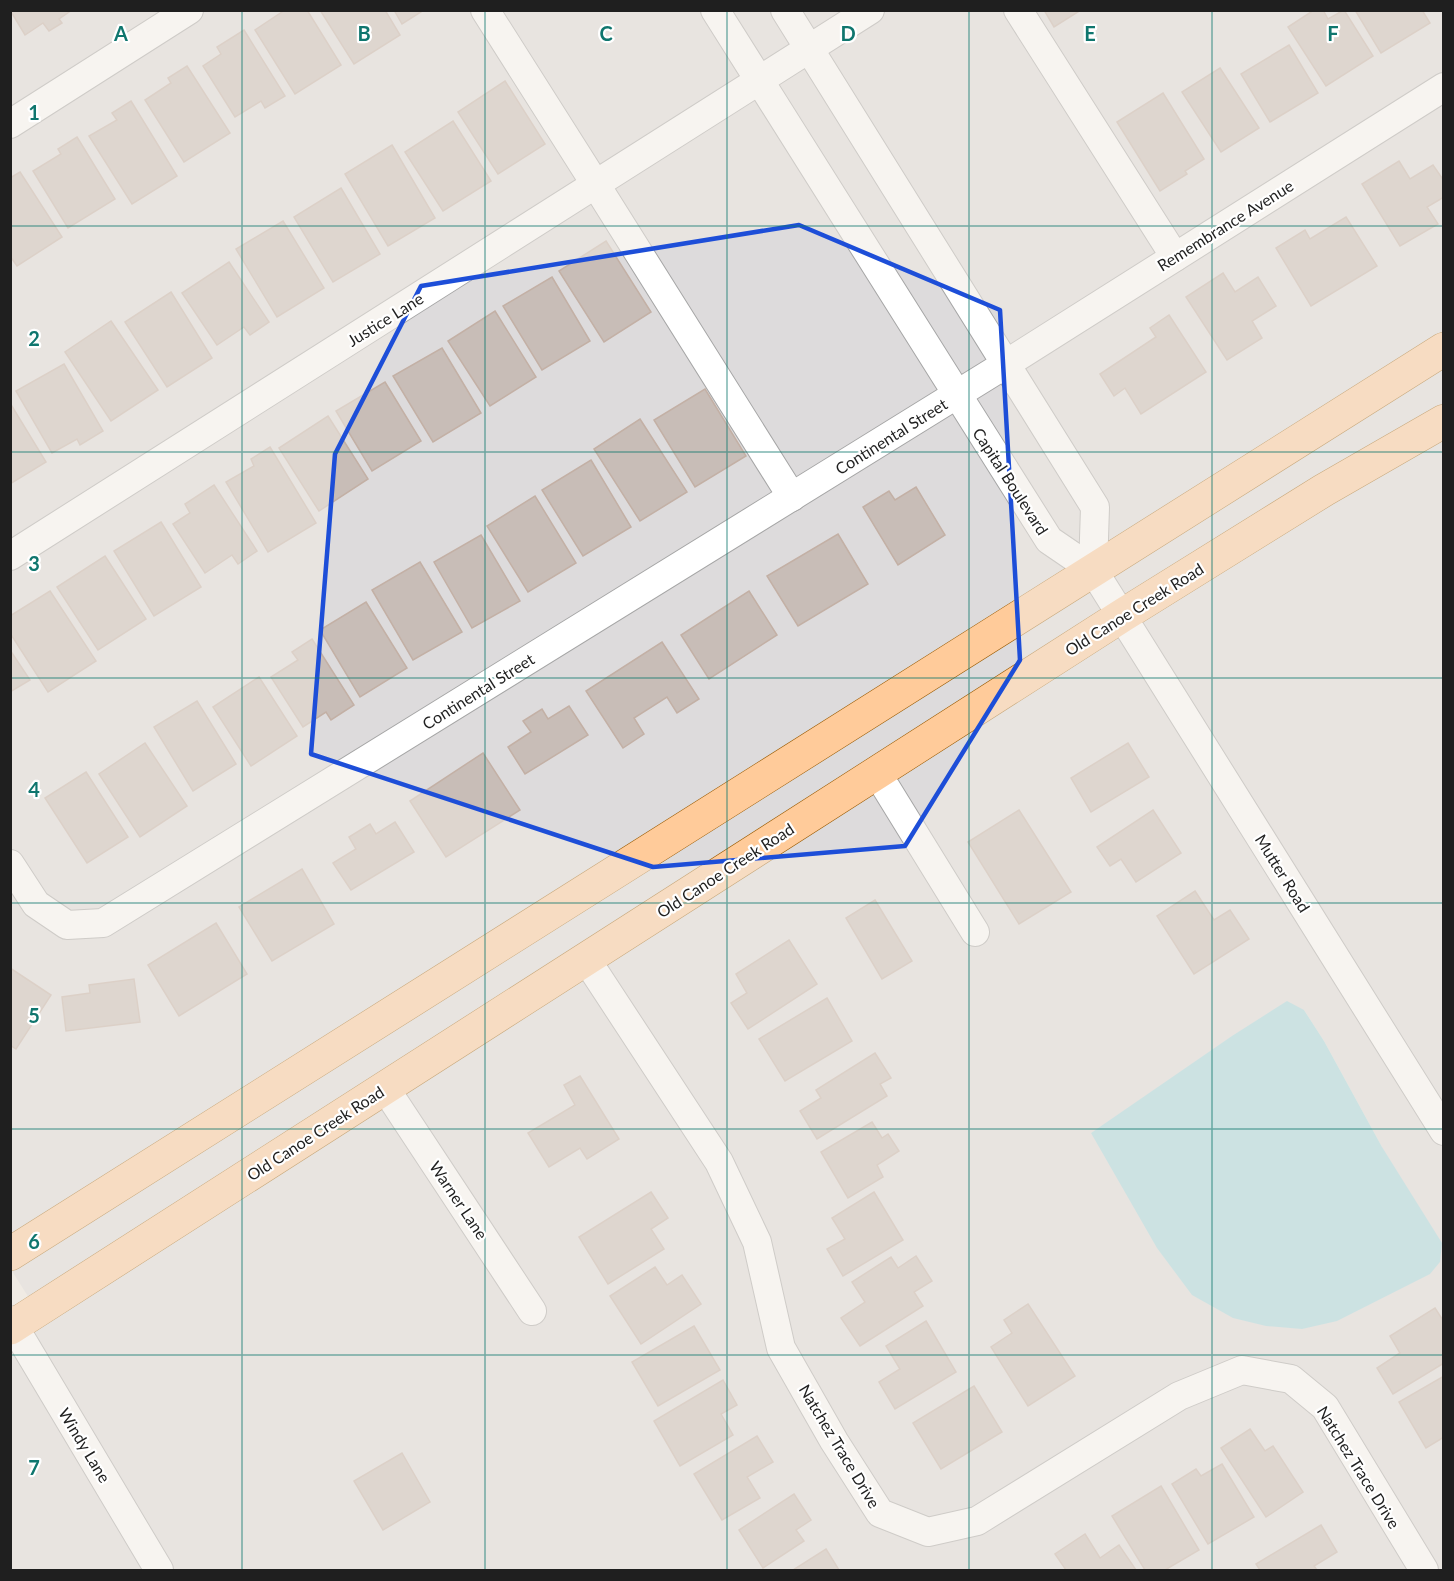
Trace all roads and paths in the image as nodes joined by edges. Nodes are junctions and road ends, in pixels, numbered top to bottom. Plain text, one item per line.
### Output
1 (189, 10) edge
2 (485, 10) edge
3 (715, 10) edge
4 (785, 10) edge
5 (870, 10) edge
6 (1018, 10) edge
7 (809, 50) junction
8 (759, 82) junction
9 (1443, 87) edge
10 (10, 124) edge
11 (596, 185) junction
12 (1175, 257) junction
13 (1443, 349) edge
14 (1006, 364) junction
15 (956, 396) junction
16 (1443, 421) edge
17 (792, 497) junction
18 (10, 556) edge
19 (1093, 570) junction
20 (1123, 615) junction
21 (877, 772) junction
22 (10, 864) edge
23 (975, 932) dead end
24 (586, 959) junction
25 (385, 1088) junction
26 (1443, 1131) edge
27 (10, 1254) edge
28 (532, 1311) dead end
29 (12, 1324) edge
30 (159, 1570) edge
31 (1424, 1570) edge

1 - 10 street
2 - 11 street
3 - 8 street, Capital Boulevard
4 - 7 street
5 - 7 street, Justice Lane
6 - 12 street
7 - 8 street, Justice Lane
7 - 14 street
8 - 11 street, Justice Lane
8 - 15 street, Capital Boulevard
9 - 12 street, Remembrance Avenue
11 - 17 street
11 - 18 street, Justice Lane
12 - 14 street, Remembrance Avenue
13 - 19 main road
14 - 15 street, Remembrance Avenue
14 - 19 street
15 - 17 street, Continental Street
15 - 19 street, Capital Boulevard
16 - 20 main road, Old Canoe Creek Road
17 - 22 street, Continental Street
19 - 20 street, Mutter Road
19 - 27 main road
20 - 21 main road, Old Canoe Creek Road
20 - 26 street, Mutter Road
21 - 23 street
21 - 24 main road, Old Canoe Creek Road
24 - 25 main road, Old Canoe Creek Road
24 - 31 street, Natchez Trace Drive
25 - 28 street, Warner Lane
25 - 29 main road, Old Canoe Creek Road
29 - 30 street, Windy Lane

